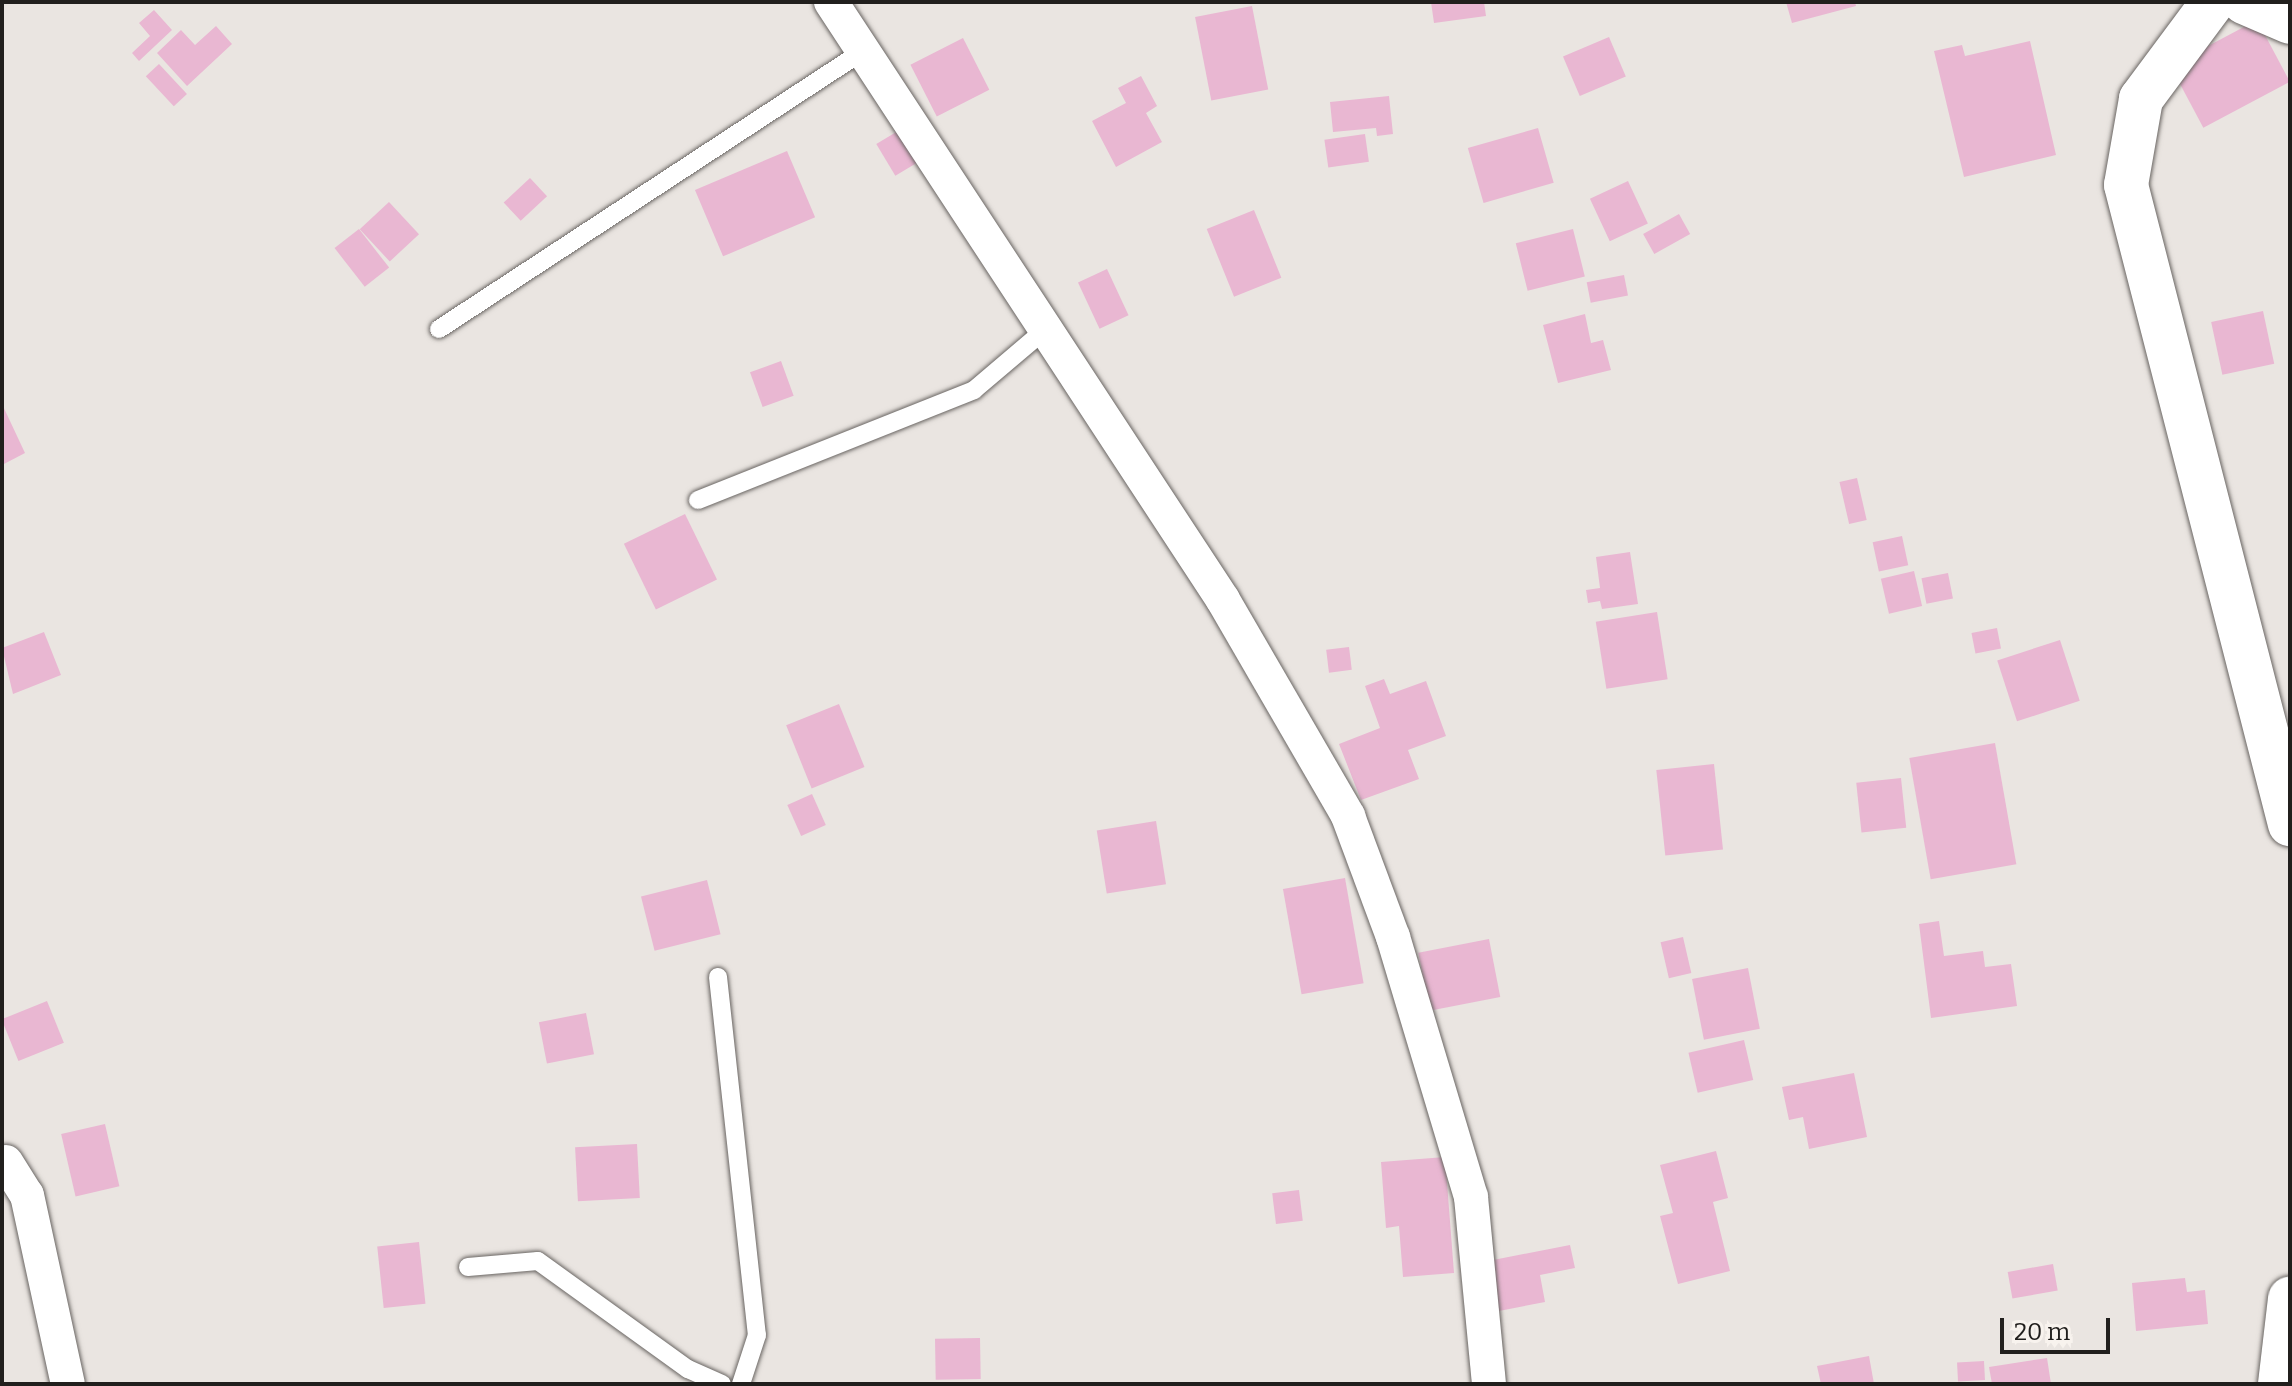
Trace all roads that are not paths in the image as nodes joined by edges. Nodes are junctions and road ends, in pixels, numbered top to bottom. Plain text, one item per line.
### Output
1 (831, 2) edge
2 (2213, 2) edge
3 (2244, 2) edge
4 (2290, 22) edge
5 (863, 51) junction
6 (439, 329) dead end
7 (1046, 329) junction
8 (698, 500) dead end
9 (2290, 824) edge
10 (718, 977) dead end
11 (3, 1155) edge
12 (468, 1267) dead end
13 (2290, 1299) edge
14 (68, 1384) edge
15 (722, 1384) edge
16 (741, 1384) edge
17 (1489, 1384) edge
18 (2280, 1384) edge

1 - 5 street
2 - 9 street
3 - 4 street
5 - 6 lane
5 - 7 street
7 - 8 lane
7 - 17 street
10 - 16 lane
11 - 14 street
12 - 15 lane
13 - 18 street

